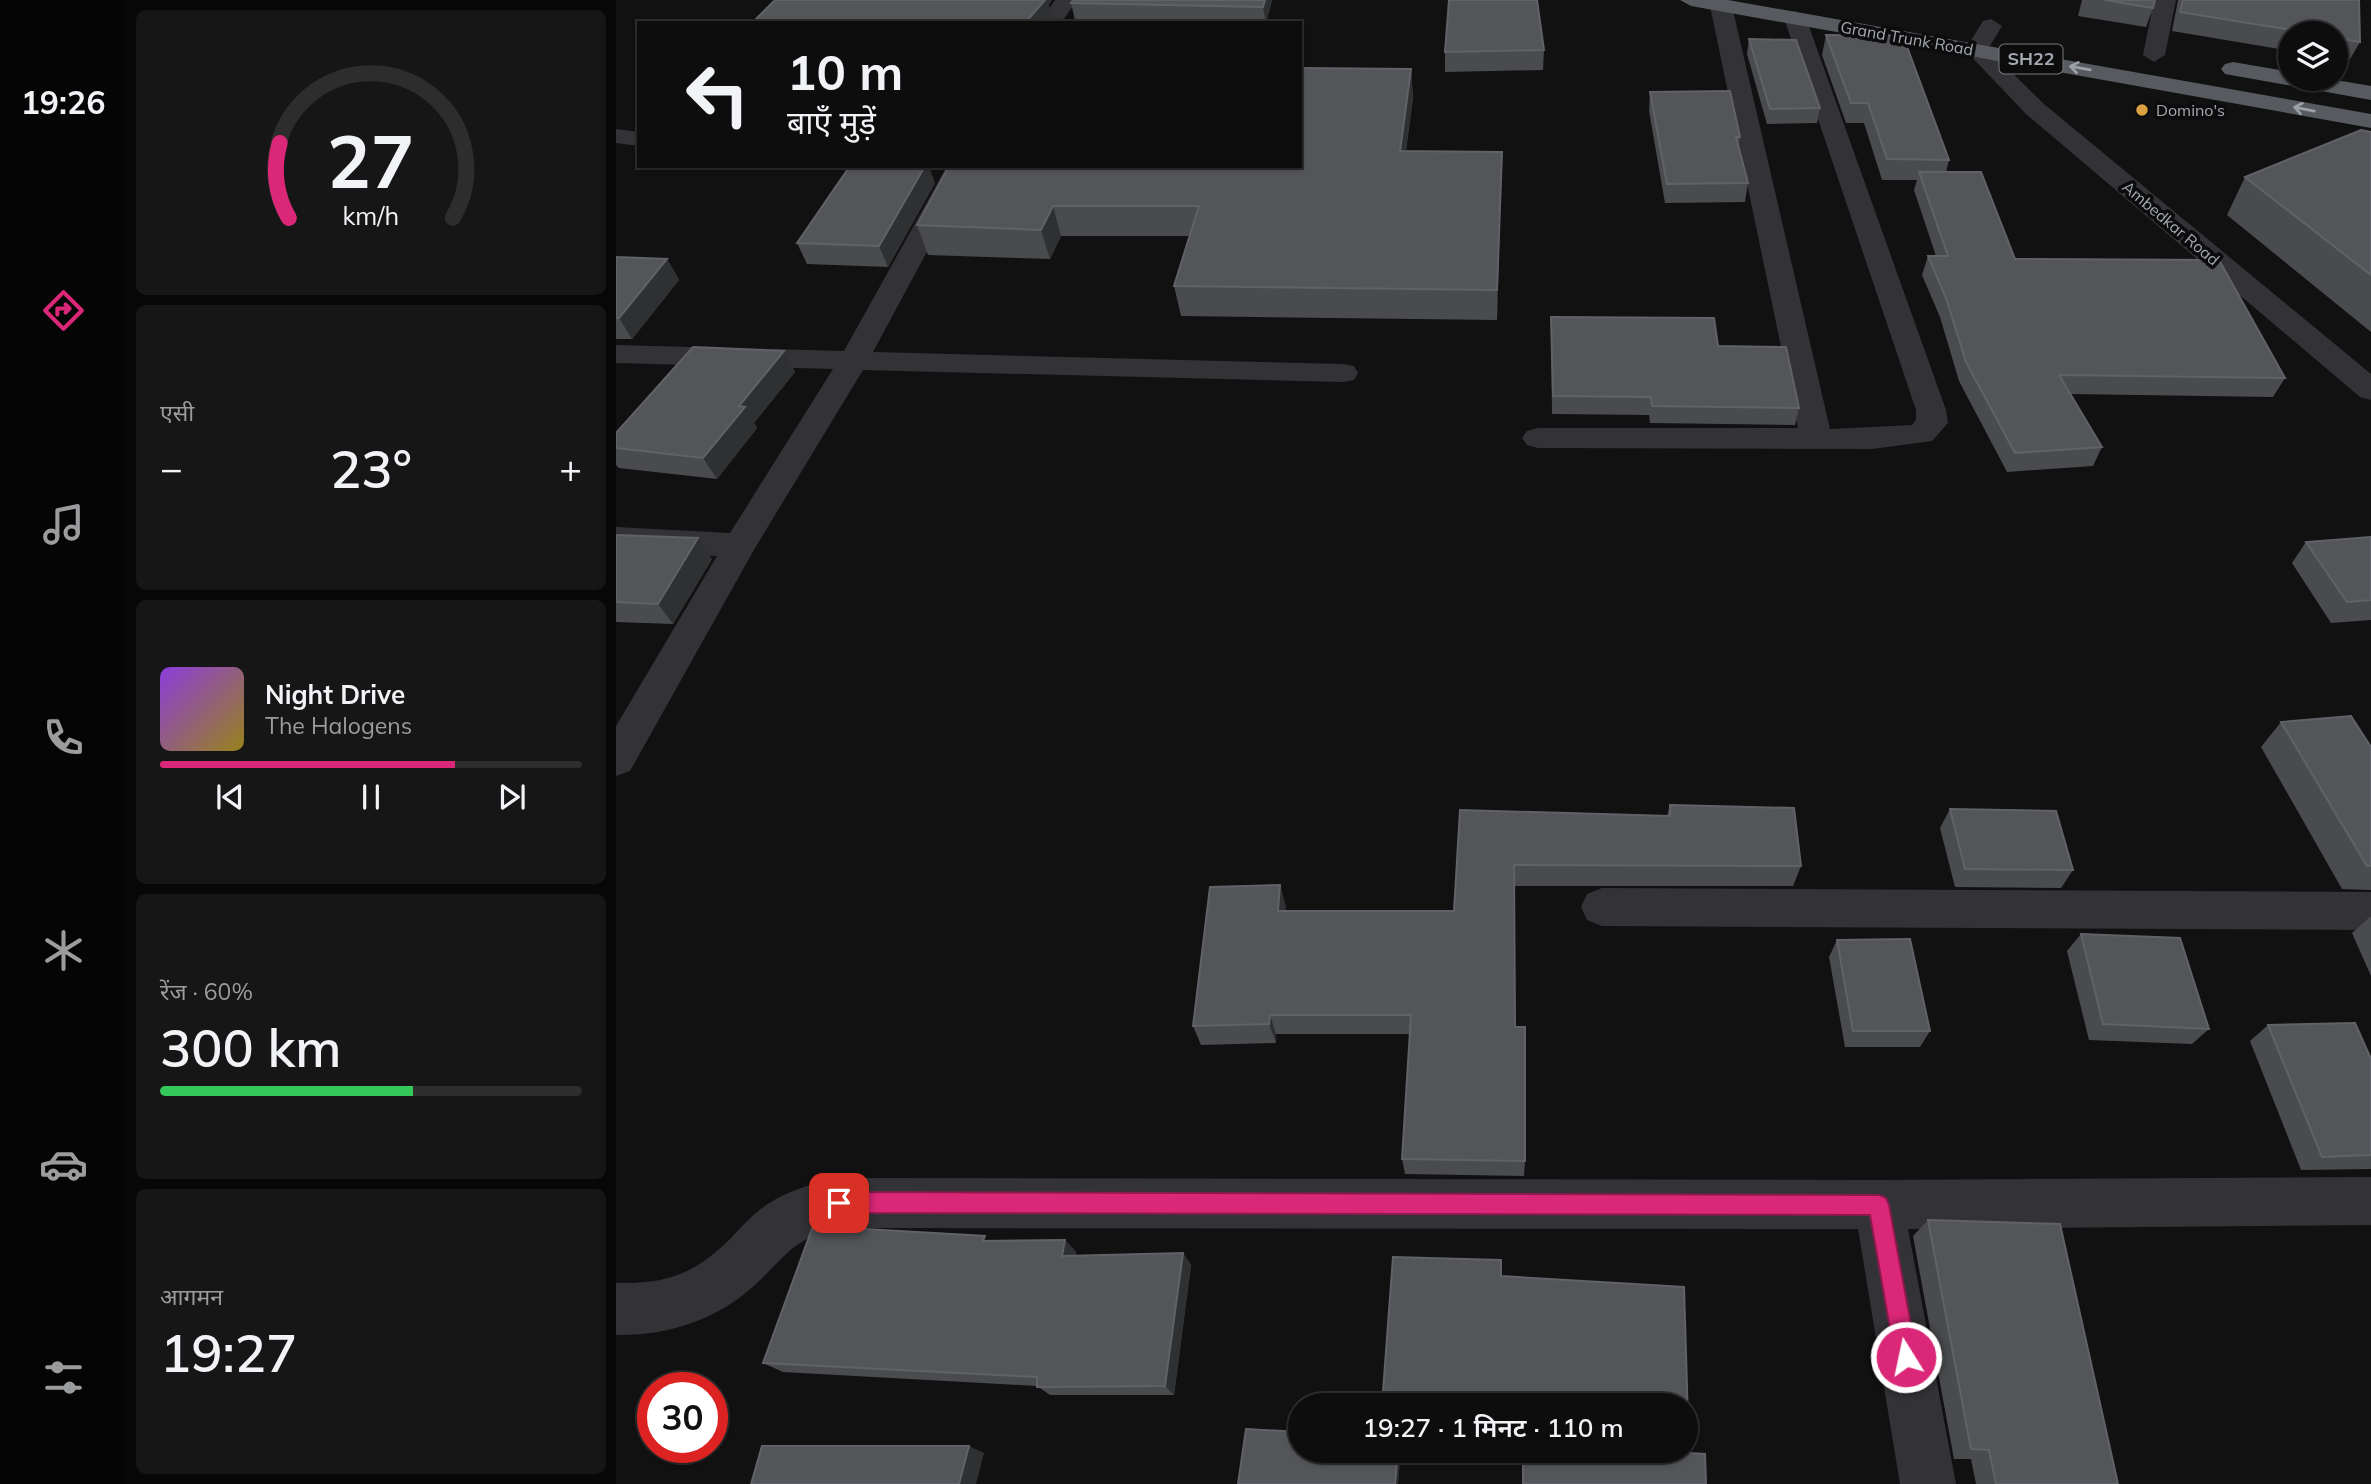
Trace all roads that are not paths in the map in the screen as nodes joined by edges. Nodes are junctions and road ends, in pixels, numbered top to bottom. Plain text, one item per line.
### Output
1 (1066, 0) edge
2 (1691, 0) edge
3 (2165, 0) edge
4 (1721, 6) junction
5 (1795, 18) junction
6 (1051, 21) edge
7 (1964, 21) dead end
8 (1991, 26) junction
9 (2018, 31) dead end
10 (1976, 50) junction
11 (2127, 51) dead end
12 (2154, 55) junction
13 (2181, 60) dead end
14 (2208, 65) dead end
15 (2371, 93) edge
16 (2371, 121) edge
17 (616, 136) edge
18 (637, 139) edge
19 (948, 171) edge
20 (616, 354) edge
21 (853, 361) junction
22 (1343, 373) dead end
23 (2371, 390) edge
24 (1538, 438) dead end
25 (1816, 438) junction
26 (616, 539) edge
27 (740, 545) junction
28 (616, 760) edge
29 (1602, 907) dead end
30 (2371, 912) edge
31 (2371, 1201) edge
32 (1879, 1205) junction
33 (616, 1309) edge
34 (1928, 1484) edge

1 - 6 street
2 - 4 highway, Grand Trunk Road / SH22
3 - 12 street
4 - 5 highway, Grand Trunk Road / SH22
4 - 25 street
5 - 10 highway, Grand Trunk Road / SH22
5 - 25 street
7 - 8 highway, Grand Trunk Road / SH22
8 - 9 highway, Grand Trunk Road / SH22
8 - 10 street
16 -> 10 highway, Grand Trunk Road / SH22
10 - 23 street, Ambedkar Road
11 - 12 highway
12 - 13 highway
14 - 15 highway
17 - 18 street
19 - 21 street
20 - 21 street
21 - 22 street
21 - 27 street
24 - 25 street
26 - 27 street
27 - 28 street
29 - 30 street
31 - 32 street
32 - 33 street
32 - 34 street

